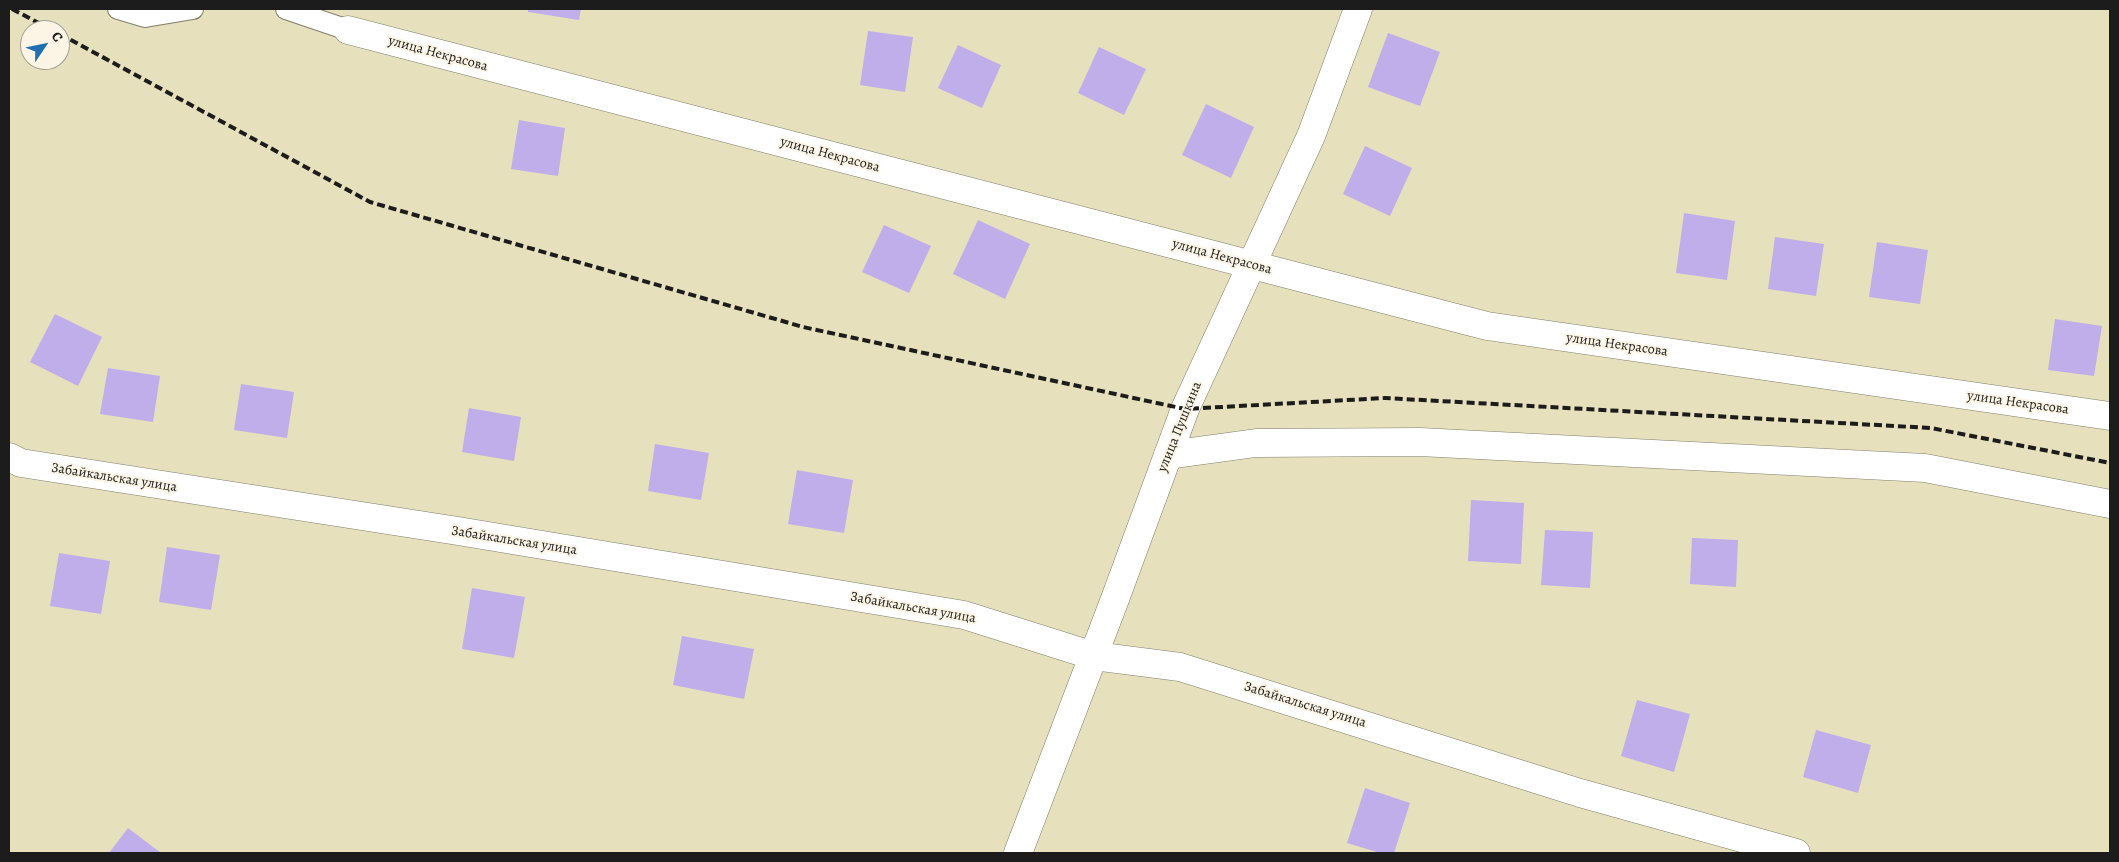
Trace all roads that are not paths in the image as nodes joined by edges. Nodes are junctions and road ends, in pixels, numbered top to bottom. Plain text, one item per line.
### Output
1 (118, 9) edge
2 (193, 9) edge
3 (286, 9) edge
4 (1358, 9) edge
5 (348, 30) joint
6 (1251, 265) junction
7 (2110, 416) edge
8 (1168, 455) junction
9 (9, 457) edge
10 (2110, 504) edge
11 (1094, 656) junction
12 (1018, 853) edge
13 (1796, 853) edge

1 - 2 lane
3 - 5 lane
4 - 6 street, улица Пушкина
5 - 6 street, улица Некрасова
6 - 7 street, улица Некрасова
6 - 8 street, улица Пушкина
8 - 10 street
8 - 11 street, улица Пушкина
9 - 11 street, Забайкальская улица
11 - 12 street, улица Пушкина
11 - 13 street, Забайкальская улица

